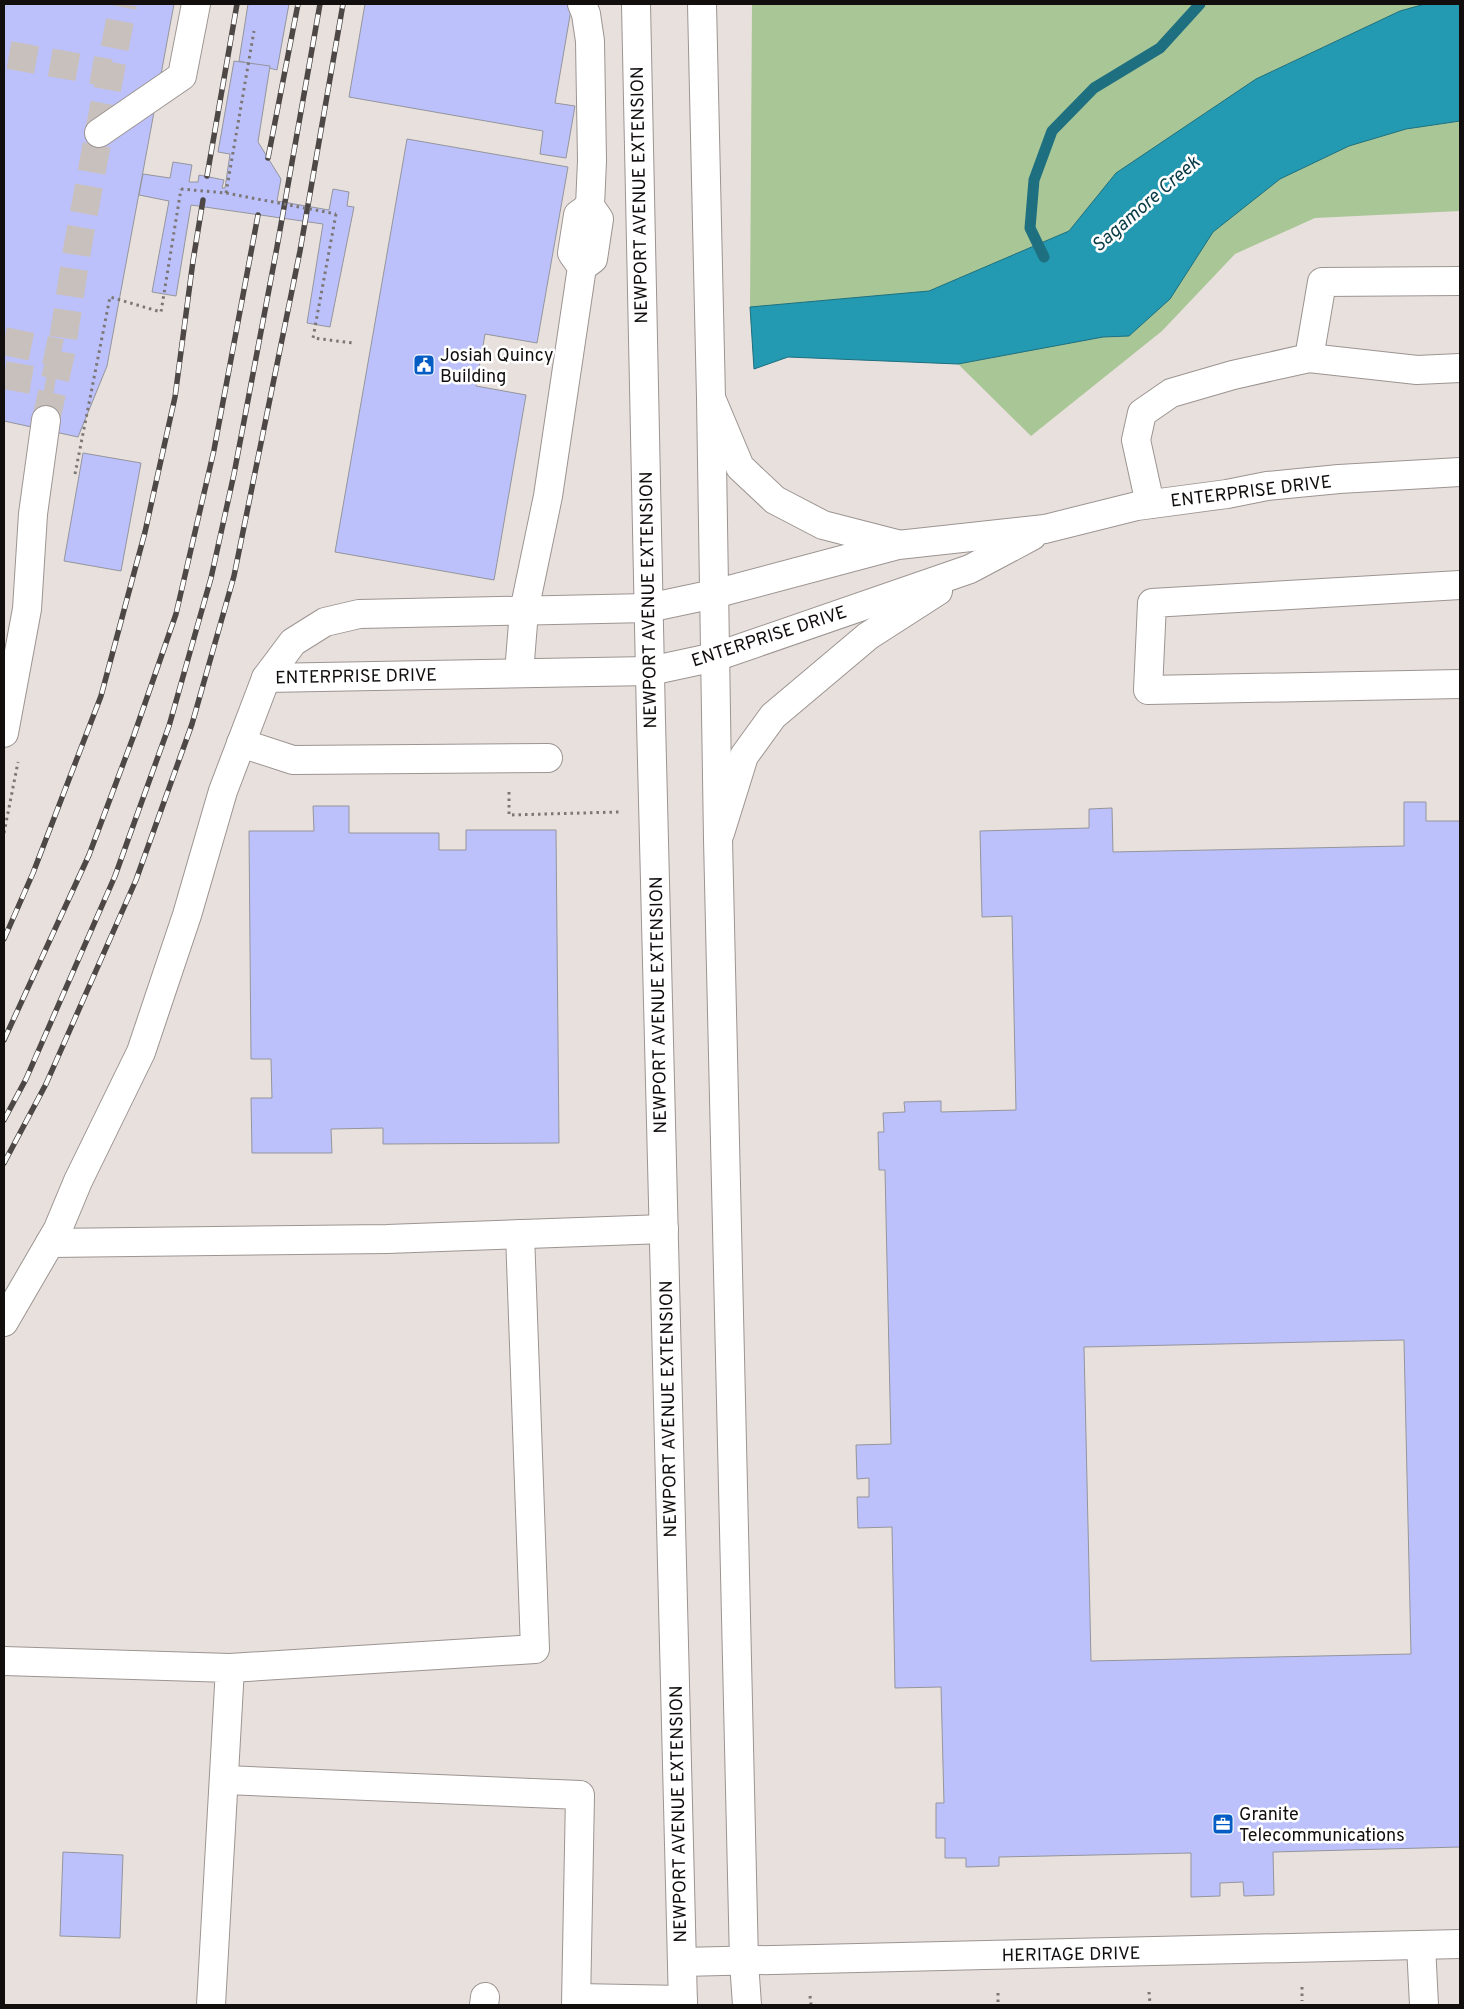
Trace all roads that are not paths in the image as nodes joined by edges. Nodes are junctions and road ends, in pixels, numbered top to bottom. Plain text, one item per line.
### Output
1 (196, 4) edge
2 (582, 4) edge
3 (634, 4) edge
4 (702, 4) edge
5 (99, 133) dead end
6 (1460, 281) edge
7 (1309, 358) junction
8 (1460, 368) edge
9 (711, 398) junction
10 (46, 420) tunnel mouth
11 (1460, 472) edge
12 (1150, 504) junction
13 (1045, 530) junction
14 (898, 545) junction
15 (970, 569) junction
16 (1460, 585) edge
17 (714, 594) junction
18 (648, 608) junction
19 (524, 611) junction
20 (715, 657) junction
21 (650, 671) junction
22 (519, 673) junction
23 (266, 678) junction
24 (1460, 684) edge
25 (4, 733) edge
26 (241, 743) junction
27 (548, 758) dead end
28 (718, 839) junction
29 (664, 1229) junction
30 (520, 1234) junction
31 (50, 1243) junction
32 (4, 1322) edge
33 (4, 1661) edge
34 (230, 1668) junction
35 (224, 1780) junction
36 (1460, 1944) edge
37 (1420, 1946) junction
38 (682, 1962) junction
39 (744, 1962) junction
40 (577, 2002) edge
41 (683, 2003) edge
42 (211, 2005) edge
43 (747, 2005) edge
44 (1424, 2005) edge

1 - 5 main road
2 - 19 main road
3 - 18 main road, NEWPORT AVENUE EXTENSION
4 - 9 main road
6 - 7 main road
7 - 8 main road
7 - 12 main road
9 - 14 main road, ENTERPRISE DRIVE
9 - 17 main road
10 - 25 main road
11 - 12 main road, ENTERPRISE DRIVE
12 - 13 main road, ENTERPRISE DRIVE
13 - 14 main road, ENTERPRISE DRIVE
13 - 15 main road, ENTERPRISE DRIVE
14 - 17 main road, ENTERPRISE DRIVE
15 - 20 main road, ENTERPRISE DRIVE
15 - 28 main road, ENTERPRISE DRIVE
16 - 24 main road
17 - 18 main road, ENTERPRISE DRIVE
17 - 20 main road
18 - 19 main road, ENTERPRISE DRIVE
18 - 21 main road, NEWPORT AVENUE EXTENSION
19 - 22 main road
19 - 23 main road, ENTERPRISE DRIVE
20 - 21 main road, ENTERPRISE DRIVE
20 - 28 main road
21 - 22 main road, ENTERPRISE DRIVE
21 - 29 main road, NEWPORT AVENUE EXTENSION
22 - 23 main road, ENTERPRISE DRIVE
23 - 26 main road
26 - 27 main road
26 - 31 main road
28 - 39 main road
29 - 30 main road
29 - 38 main road, NEWPORT AVENUE EXTENSION
30 - 31 main road
30 - 34 main road
31 - 32 main road
33 - 34 main road
34 - 35 main road
35 - 40 main road
35 - 42 main road
36 - 37 main road, HERITAGE DRIVE
37 - 39 main road, HERITAGE DRIVE
37 - 44 main road
38 - 39 main road, HERITAGE DRIVE
38 - 41 main road, NEWPORT AVENUE EXTENSION
39 - 43 main road
40 - 41 main road

